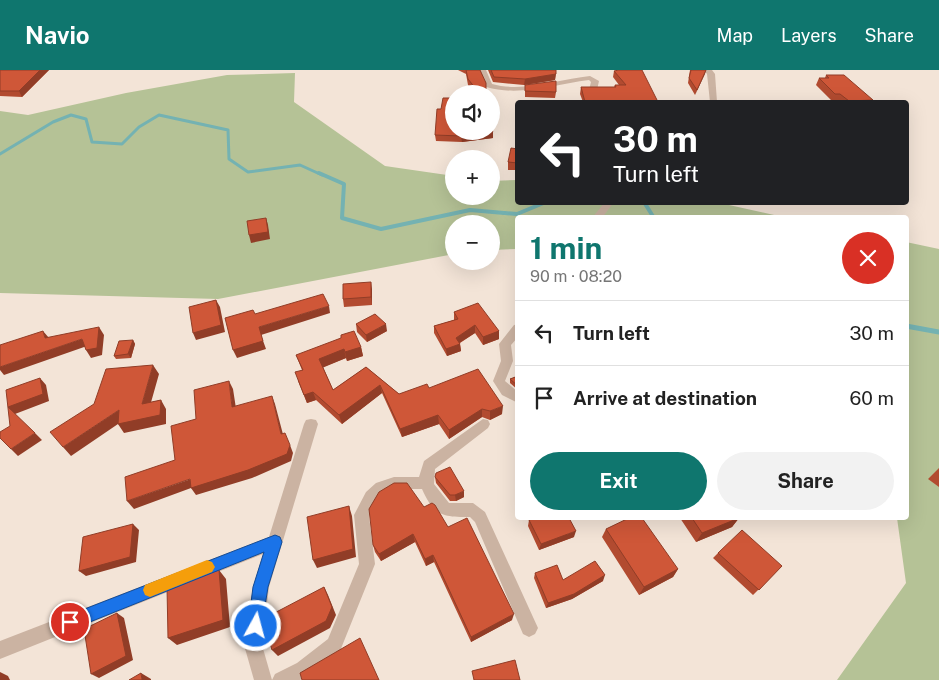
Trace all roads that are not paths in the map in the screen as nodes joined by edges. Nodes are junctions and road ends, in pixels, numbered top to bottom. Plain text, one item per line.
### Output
1 (482, 70) edge
2 (708, 70) edge
3 (489, 85) edge
4 (500, 88) edge
5 (593, 90) edge
6 (714, 100) edge
7 (515, 331) edge
8 (515, 397) edge
9 (311, 424) dead end
10 (483, 424) dead end
11 (425, 483) junction
12 (275, 542) junction
13 (529, 628) dead end
14 (0, 650) edge
15 (263, 680) edge
16 (281, 680) edge

1 - 3 street
2 - 6 street
4 - 5 street
7 - 8 street
9 - 12 street
10 - 11 street
11 - 13 street
11 - 16 street
12 - 14 street
12 - 15 street

